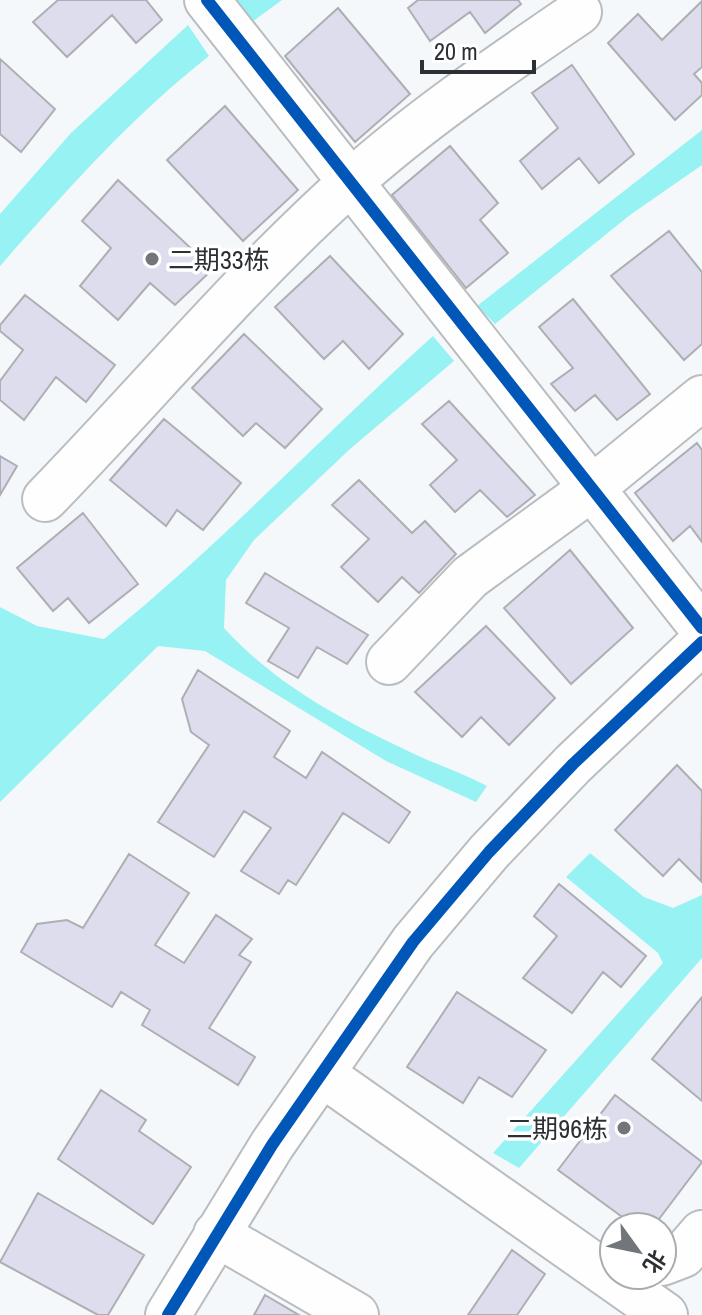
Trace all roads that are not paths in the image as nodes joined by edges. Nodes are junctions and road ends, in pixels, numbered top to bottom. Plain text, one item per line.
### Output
1 (207, 0) edge
2 (579, 12) dead end
3 (351, 182) junction
4 (702, 398) edge
5 (592, 488) junction
6 (45, 499) dead end
7 (702, 628) edge
8 (702, 642) edge
9 (389, 662) dead end
10 (322, 1074) junction
11 (702, 1233) edge
12 (216, 1234) junction
13 (678, 1257) edge
14 (598, 1260) edge
15 (638, 1291) edge
16 (168, 1315) edge
17 (356, 1315) edge
18 (665, 1315) edge

1 - 3 street
2 - 3 street
3 - 5 street
3 - 6 street
4 - 5 street
5 - 7 street
5 - 9 street
8 - 10 street
10 - 12 street
10 - 14 street
11 - 13 street
12 - 16 street
12 - 17 street
15 - 18 street

